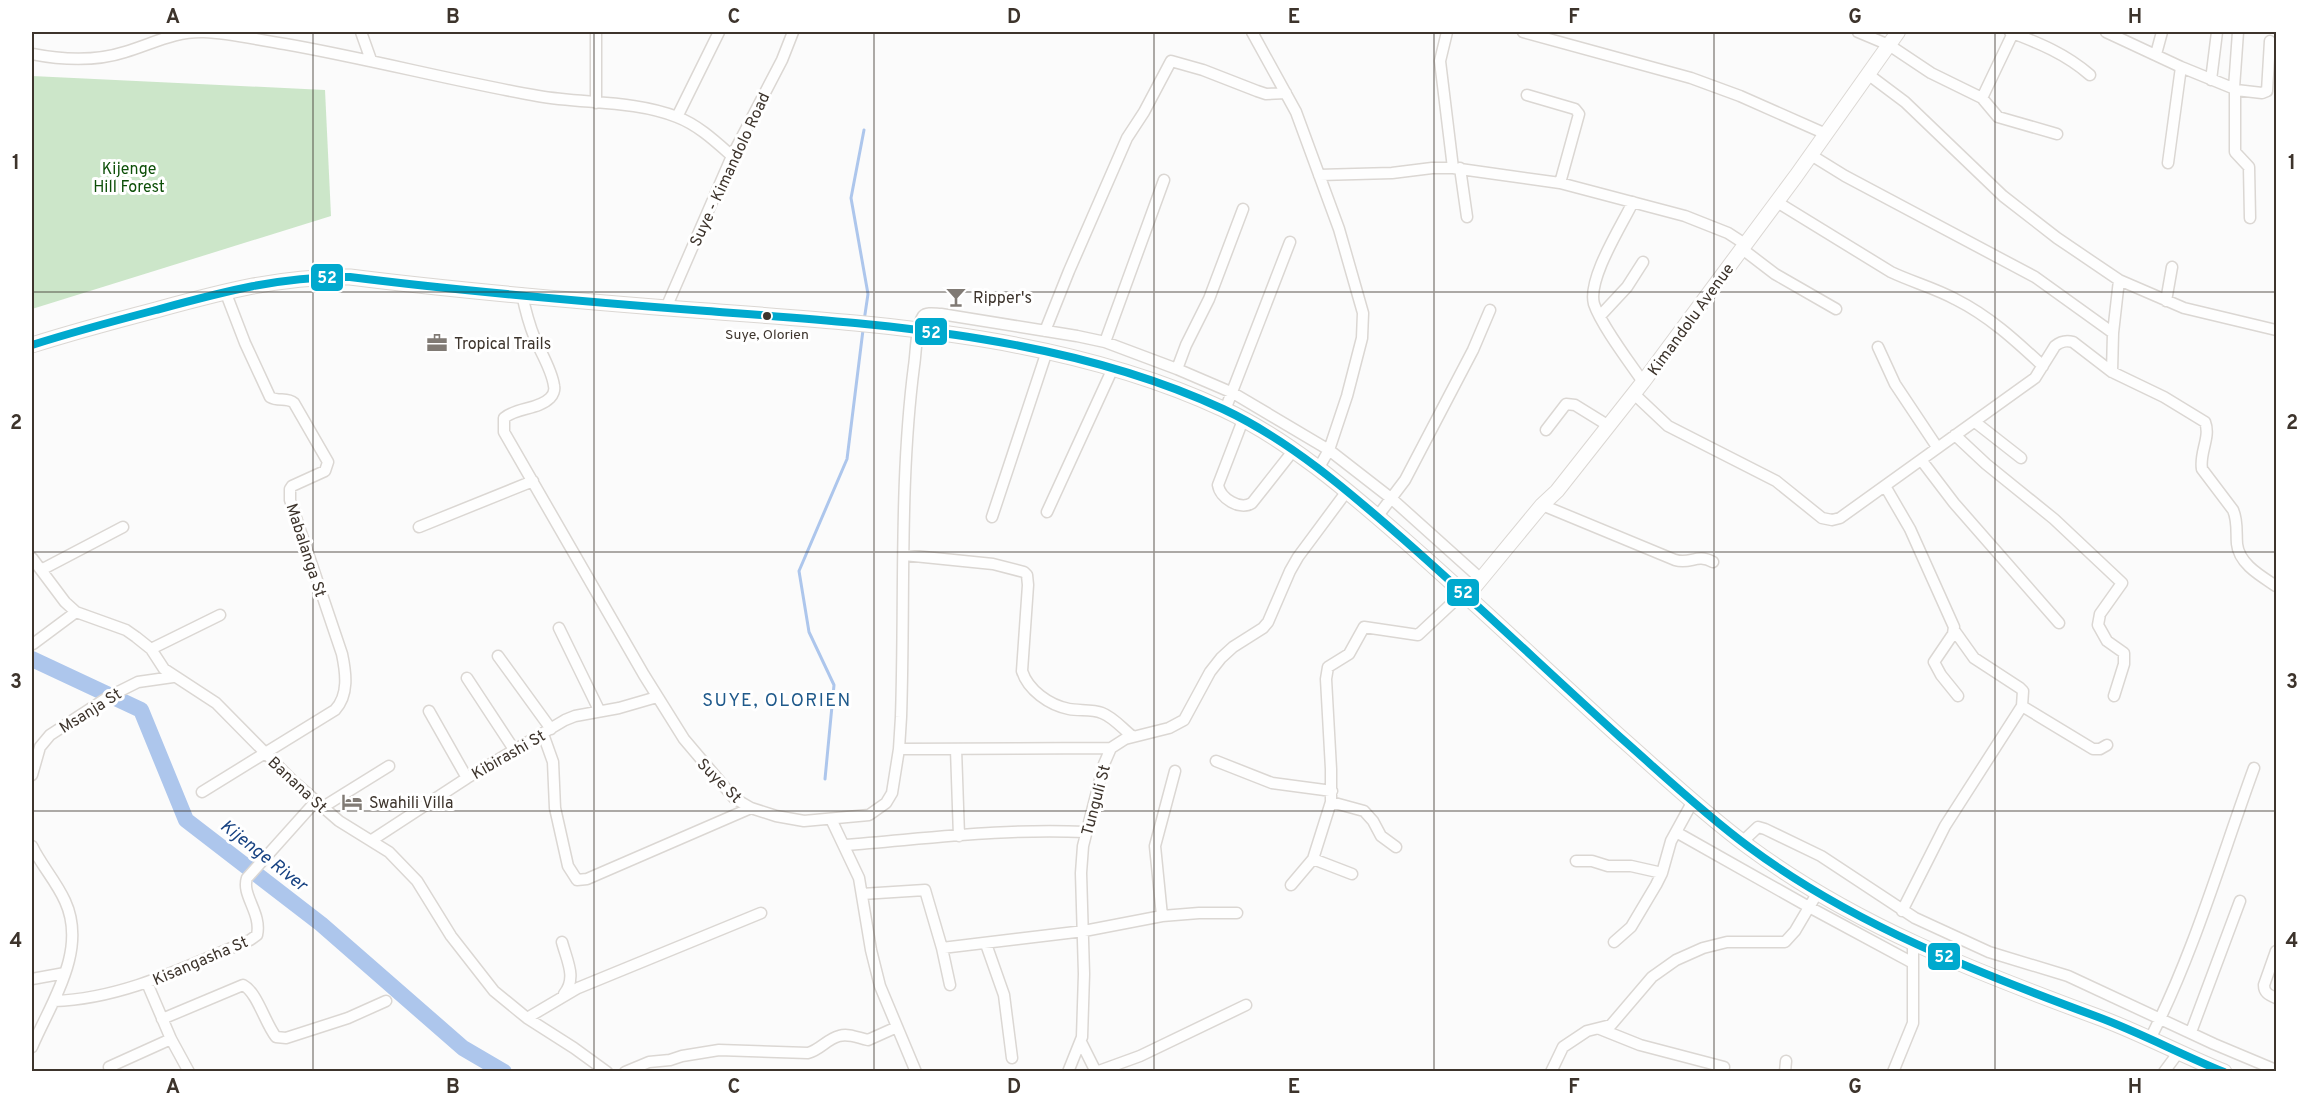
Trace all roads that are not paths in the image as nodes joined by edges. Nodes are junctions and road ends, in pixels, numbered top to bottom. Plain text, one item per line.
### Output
1 (361, 32) edge
2 (596, 32) edge
3 (718, 32) edge
4 (793, 32) edge
5 (1252, 32) edge
6 (1447, 32) edge
7 (1523, 32) edge
8 (1858, 32) edge
9 (1898, 32) edge
10 (2012, 32) edge
11 (2106, 32) edge
12 (2162, 32) edge
13 (2217, 32) edge
14 (2238, 32) edge
15 (2270, 41) dead end
16 (1889, 45) junction
17 (32, 54) edge
18 (2156, 54) junction
19 (371, 60) junction
20 (2181, 67) junction
21 (1869, 75) junction
22 (2090, 75) dead end
23 (2211, 80) junction
24 (2235, 89) junction
25 (1286, 93) junction
26 (1527, 95) dead end
27 (1982, 98) junction
28 (596, 103) junction
29 (677, 117) junction
30 (1826, 134) junction
31 (2057, 134) dead end
32 (1811, 155) junction
33 (732, 156) junction
34 (2168, 163) dead end
35 (1457, 168) junction
36 (1319, 175) junction
37 (1164, 180) dead end
38 (1560, 183) junction
39 (1634, 202) junction
40 (1777, 202) junction
41 (1243, 209) dead end
42 (1467, 217) dead end
43 (2250, 218) dead end
44 (1290, 242) dead end
45 (1743, 246) junction
46 (1643, 262) dead end
47 (2172, 267) dead end
48 (2119, 280) junction
49 (225, 291) junction
50 (522, 294) junction
51 (2166, 301) junction
52 (666, 308) junction
53 (1836, 309) dead end
54 (1490, 310) dead end
55 (1600, 316) junction
56 (2277, 330) edge
57 (918, 331) junction
58 (1046, 331) junction
59 (2113, 333) junction
60 (1105, 342) junction
61 (32, 345) edge
62 (1878, 347) dead end
63 (1047, 351) junction
64 (2043, 366) junction
65 (1113, 368) junction
66 (1177, 369) junction
67 (2112, 372) junction
68 (1644, 382) junction
69 (1233, 393) junction
70 (1633, 393) junction
71 (1225, 410) junction
72 (1244, 420) junction
73 (1975, 422) junction
74 (1609, 426) junction
75 (1546, 430) dead end
76 (1955, 435) junction
77 (1937, 447) junction
78 (1329, 450) junction
79 (1293, 451) junction
80 (2021, 458) dead end
81 (1922, 461) junction
82 (1318, 469) junction
83 (533, 481) junction
84 (1885, 486) junction
85 (1347, 491) junction
86 (1392, 499) junction
87 (1542, 505) junction
88 (1047, 512) dead end
89 (992, 517) dead end
90 (1377, 517) junction
91 (123, 527) dead end
92 (419, 527) dead end
93 (904, 555) junction
94 (32, 558) edge
95 (1713, 562) dead end
96 (41, 570) junction
97 (1481, 579) junction
98 (2277, 586) edge
99 (1465, 594) junction
100 (76, 612) junction
101 (220, 615) dead end
102 (2059, 623) dead end
103 (559, 628) dead end
104 (1954, 630) junction
105 (33, 644) dead end
106 (151, 649) junction
107 (498, 656) dead end
108 (173, 677) junction
109 (467, 678) dead end
110 (1958, 696) dead end
111 (2114, 696) dead end
112 (657, 697) junction
113 (2022, 706) junction
114 (429, 711) dead end
115 (599, 711) junction
116 (547, 732) junction
117 (1132, 736) junction
118 (2107, 745) dead end
119 (1111, 748) junction
120 (899, 749) junction
121 (956, 749) junction
122 (515, 751) junction
123 (265, 753) junction
124 (34, 756) edge
125 (1216, 761) dead end
126 (388, 766) dead end
127 (2254, 768) dead end
128 (1175, 771) dead end
129 (32, 775) edge
130 (467, 778) junction
131 (202, 792) dead end
132 (1331, 796) junction
133 (1693, 801) junction
134 (319, 804) junction
135 (751, 808) junction
136 (831, 819) junction
137 (1085, 832) junction
138 (1676, 832) junction
139 (959, 836) junction
140 (372, 840) junction
141 (1742, 842) junction
142 (844, 845) junction
143 (32, 846) edge
144 (1396, 847) dead end
145 (1312, 859) junction
146 (1576, 861) dead end
147 (35, 862) edge
148 (1662, 873) junction
149 (1352, 874) dead end
150 (1291, 885) dead end
151 (1818, 892) junction
152 (862, 894) junction
153 (2240, 901) dead end
154 (1809, 907) junction
155 (1902, 911) junction
156 (761, 914) dead end
157 (1237, 914) dead end
158 (1162, 916) junction
159 (1084, 931) junction
160 (562, 942) dead end
161 (1614, 942) dead end
162 (1913, 943) junction
163 (986, 944) junction
164 (942, 948) junction
165 (2277, 951) edge
166 (1913, 963) junction
167 (65, 973) junction
168 (32, 979) edge
169 (147, 982) junction
170 (950, 985) dead end
171 (564, 995) junction
172 (2277, 998) edge
173 (54, 1001) junction
174 (386, 1001) dead end
175 (1246, 1005) dead end
176 (2161, 1017) junction
177 (527, 1018) junction
178 (162, 1019) junction
179 (897, 1027) junction
180 (1600, 1029) junction
181 (2191, 1032) junction
182 (171, 1039) junction
183 (2150, 1039) junction
184 (1081, 1042) junction
185 (32, 1047) edge
186 (2178, 1053) junction
187 (1012, 1058) dead end
188 (109, 1067) dead end
189 (1724, 1067) dead end
190 (2277, 1070) edge
191 (189, 1071) edge
192 (607, 1071) edge
193 (625, 1071) edge
194 (916, 1071) edge
195 (1068, 1071) edge
196 (1551, 1071) edge
197 (1893, 1071) edge
198 (2164, 1071) edge
199 (2224, 1071) edge

1 - 19 street
2 - 28 street
3 - 29 street
4 - 33 street, Suye - Kimandolo Road
5 - 25 street
6 - 35 street
7 - 30 street
8 - 16 street
9 - 16 street, Kimandolu Avenue
10 - 22 street
10 - 27 street
11 - 18 street
12 - 18 street
13 - 23 street
14 - 24 street
15 - 24 street
16 - 21 street, Kimandolu Avenue
16 - 27 street
17 - 19 street
18 - 20 street
19 - 28 street
20 - 23 street
20 - 34 street
21 - 30 street, Kimandolu Avenue
21 - 48 street
23 - 24 street
24 - 43 street
25 - 36 street
25 - 58 street
26 - 38 street
27 - 31 street
28 - 29 street
29 - 33 street
30 - 32 street, Kimandolu Avenue
32 - 40 street, Kimandolu Avenue
32 - 59 street
33 - 52 street, Suye - Kimandolo Road
35 - 36 street
35 - 38 street
35 - 42 street
36 - 78 street
37 - 60 street
38 - 39 street
39 - 45 street
39 - 55 street
40 - 45 street, Kimandolu Avenue
40 - 64 street
41 - 66 street
44 - 69 street
45 - 53 street
45 - 68 street, Kimandolu Avenue
46 - 55 street
47 - 51 street
48 - 51 street
48 - 59 street
49 - 50 main road
49 - 61 main road
49 - 123 street, Mabalanga St
50 - 52 main road
50 - 83 street, Suye St
51 - 56 street
52 - 57 main road
54 - 86 street
55 - 68 street
57 - 58 street
57 - 63 main road
57 - 93 street, Suye St
58 - 60 street
59 - 67 street
60 - 66 street
62 - 77 street
63 - 65 main road
63 - 89 street
64 - 67 street
64 - 73 street
65 - 71 main road
65 - 88 street
66 - 69 street
67 - 98 street
68 - 70 street, Kimandolu Avenue
69 - 71 street
69 - 78 street
70 - 74 street, Kimandolu Avenue
70 - 84 street
71 - 72 main road
72 - 79 main road
72 - 79 street
73 - 76 street
73 - 80 street
74 - 75 street
74 - 87 street, Kimandolu Avenue
76 - 77 street
76 - 111 street
77 - 81 street
78 - 82 street
78 - 86 street
79 - 82 main road
81 - 84 street
81 - 102 street
82 - 85 main road
83 - 92 street
83 - 112 street, Suye St
84 - 104 street
85 - 90 main road
85 - 117 street, Tunguli St
86 - 90 street
86 - 97 street
87 - 95 street
87 - 97 street, Kimandolu Avenue
90 - 99 main road
91 - 96 street
93 - 117 street
93 - 120 street, Suye St
94 - 96 street, Banana St
96 - 100 street, Banana St
97 - 99 street, Kimandolu Avenue
99 - 132 street
99 - 133 main road
100 - 105 street
100 - 106 street, Banana St
101 - 106 street
103 - 115 street
104 - 110 street
104 - 113 street
106 - 108 street, Banana St
107 - 116 street
108 - 123 street, Banana St
108 - 124 street, Msanja St
109 - 122 street
112 - 115 street, Kibirashi St
112 - 135 street, Suye St
113 - 118 street
113 - 155 street
114 - 130 street
115 - 116 street, Kibirashi St
116 - 122 street, Kibirashi St
116 - 135 street
117 - 119 street, Tunguli St
119 - 121 street
119 - 137 street, Tunguli St
120 - 121 street
120 - 136 street, Suye St
121 - 139 street
122 - 130 street, Kibirashi St
123 - 131 street
123 - 134 street, Banana St
124 - 129 street, Msanja St
125 - 132 street
126 - 134 street
127 - 176 street
128 - 158 street
130 - 140 street, Kibirashi St
132 - 144 street
132 - 145 street
133 - 138 street
133 - 141 main road
134 - 140 street, Banana St
134 - 169 street, Kisangasha St
135 - 136 street, Suye St
136 - 142 street
137 - 139 street
137 - 159 street, Tunguli St
138 - 148 street
138 - 154 street
139 - 142 street
140 - 177 street, Banana St
141 - 151 main road
141 - 155 street
142 - 152 street
143 - 147 street
145 - 149 street
145 - 150 street
146 - 148 street
147 - 167 street
148 - 161 street
151 - 154 street
151 - 162 main road
152 - 164 street
152 - 179 street
153 - 181 street
154 - 166 street
154 - 180 street
155 - 176 street
156 - 171 street
157 - 158 street
158 - 159 street
159 - 163 street
159 - 184 street, Tunguli St
160 - 171 street
162 - 166 street
162 - 183 main road
163 - 164 street
163 - 187 street
164 - 170 street
165 - 172 street
166 - 197 street
167 - 168 street
167 - 173 street
169 - 173 street, Kisangasha St
169 - 178 street
171 - 177 street
173 - 185 street
174 - 178 street
175 - 184 street
176 - 181 street
176 - 183 street
177 - 192 street, Banana St
178 - 182 street
179 - 193 street
179 - 194 street
180 - 189 street
180 - 196 street
181 - 190 street
182 - 188 street
182 - 191 street
183 - 186 main road
184 - 195 street, Tunguli St
186 - 198 street
186 - 199 main road

